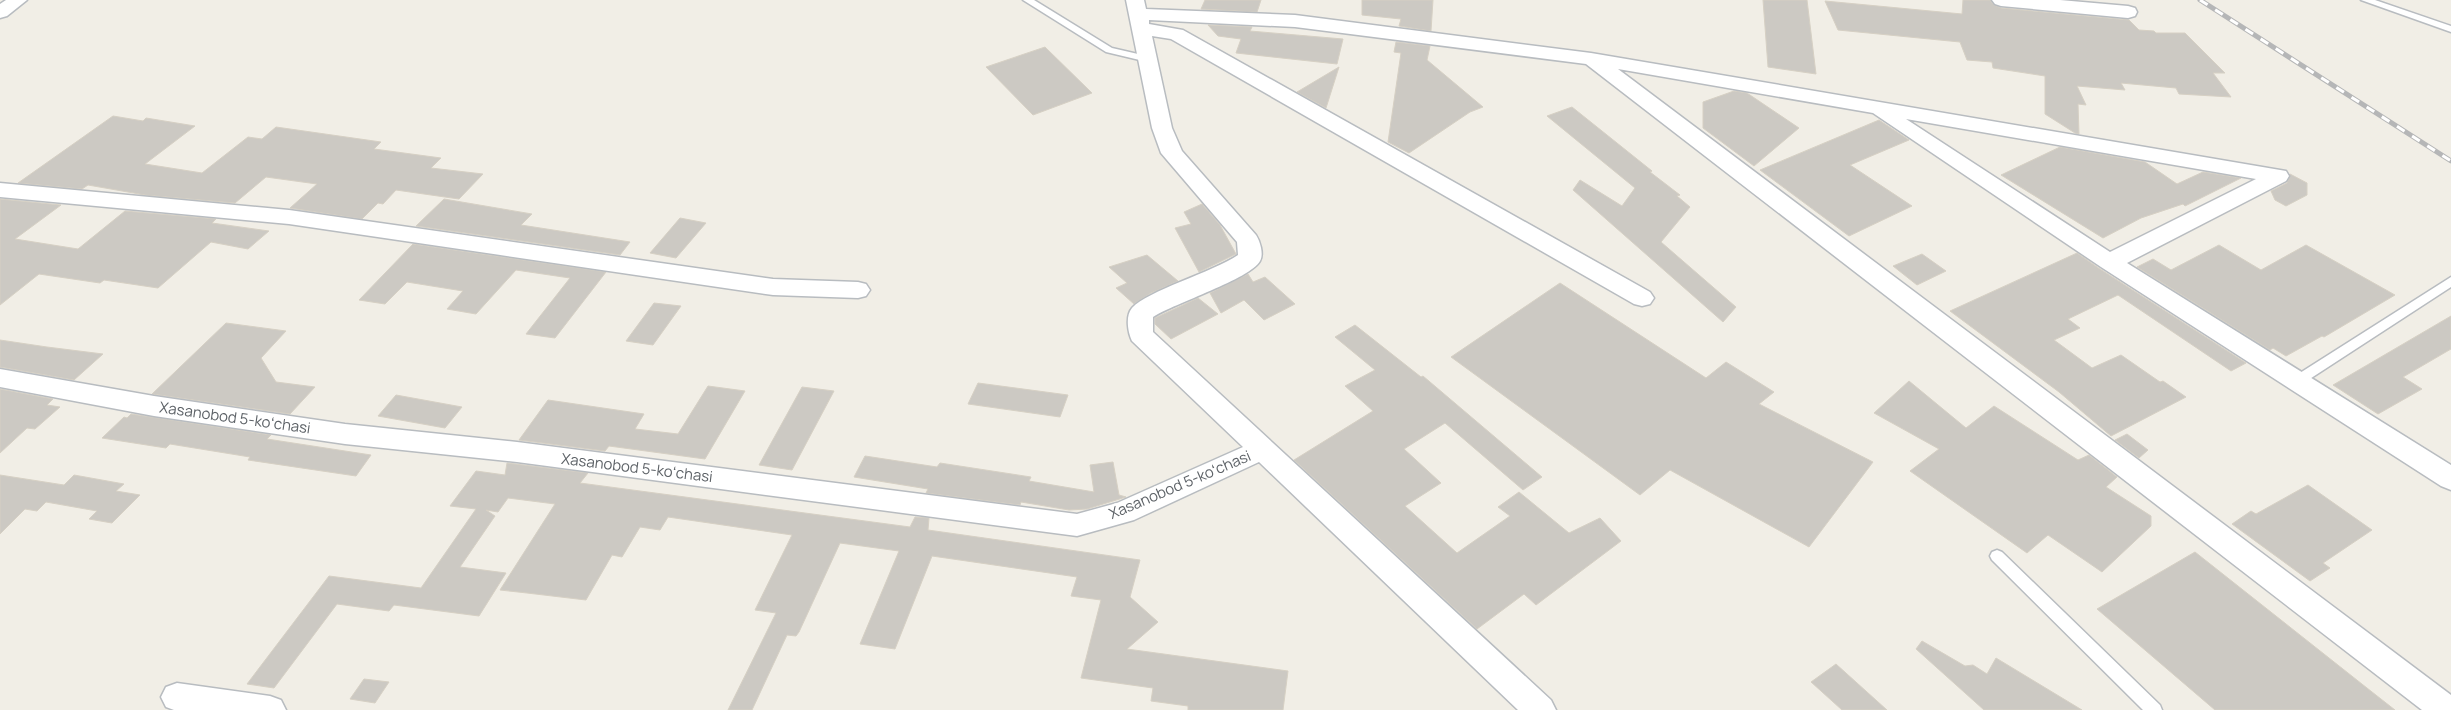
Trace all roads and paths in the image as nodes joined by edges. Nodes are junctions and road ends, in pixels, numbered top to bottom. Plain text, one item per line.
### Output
1 (18, 0) edge
2 (1028, 0) edge
3 (2001, 0) edge
4 (2366, 0) edge
5 (0, 12) edge
6 (2128, 12) dead end
7 (1138, 14) edge
8 (2451, 29) edge
9 (1148, 59) junction
10 (1591, 59) junction
11 (1874, 106) junction
12 (0, 190) edge
13 (2109, 262) junction
14 (2451, 281) edge
15 (858, 290) dead end
16 (1642, 298) dead end
17 (0, 378) edge
18 (2297, 381) junction
19 (1261, 450) junction
20 (2451, 479) edge
21 (1997, 556) dead end
22 (177, 697) dead end
23 (270, 710) edge
24 (1540, 710) edge
25 (2154, 710) edge
26 (2446, 710) edge

1 - 5 street
2 - 9 lane
3 - 6 street
4 - 8 lane
7 - 9 street
7 - 10 street
7 - 16 street
9 - 19 street
10 - 11 street
10 - 26 street
11 - 13 street
11 - 13 street
12 - 15 street
13 - 18 street
14 - 18 lane
17 - 19 street, Xasanobod 5-koʻchasi
18 - 20 street
19 - 24 street
21 - 25 lane
22 - 23 street

